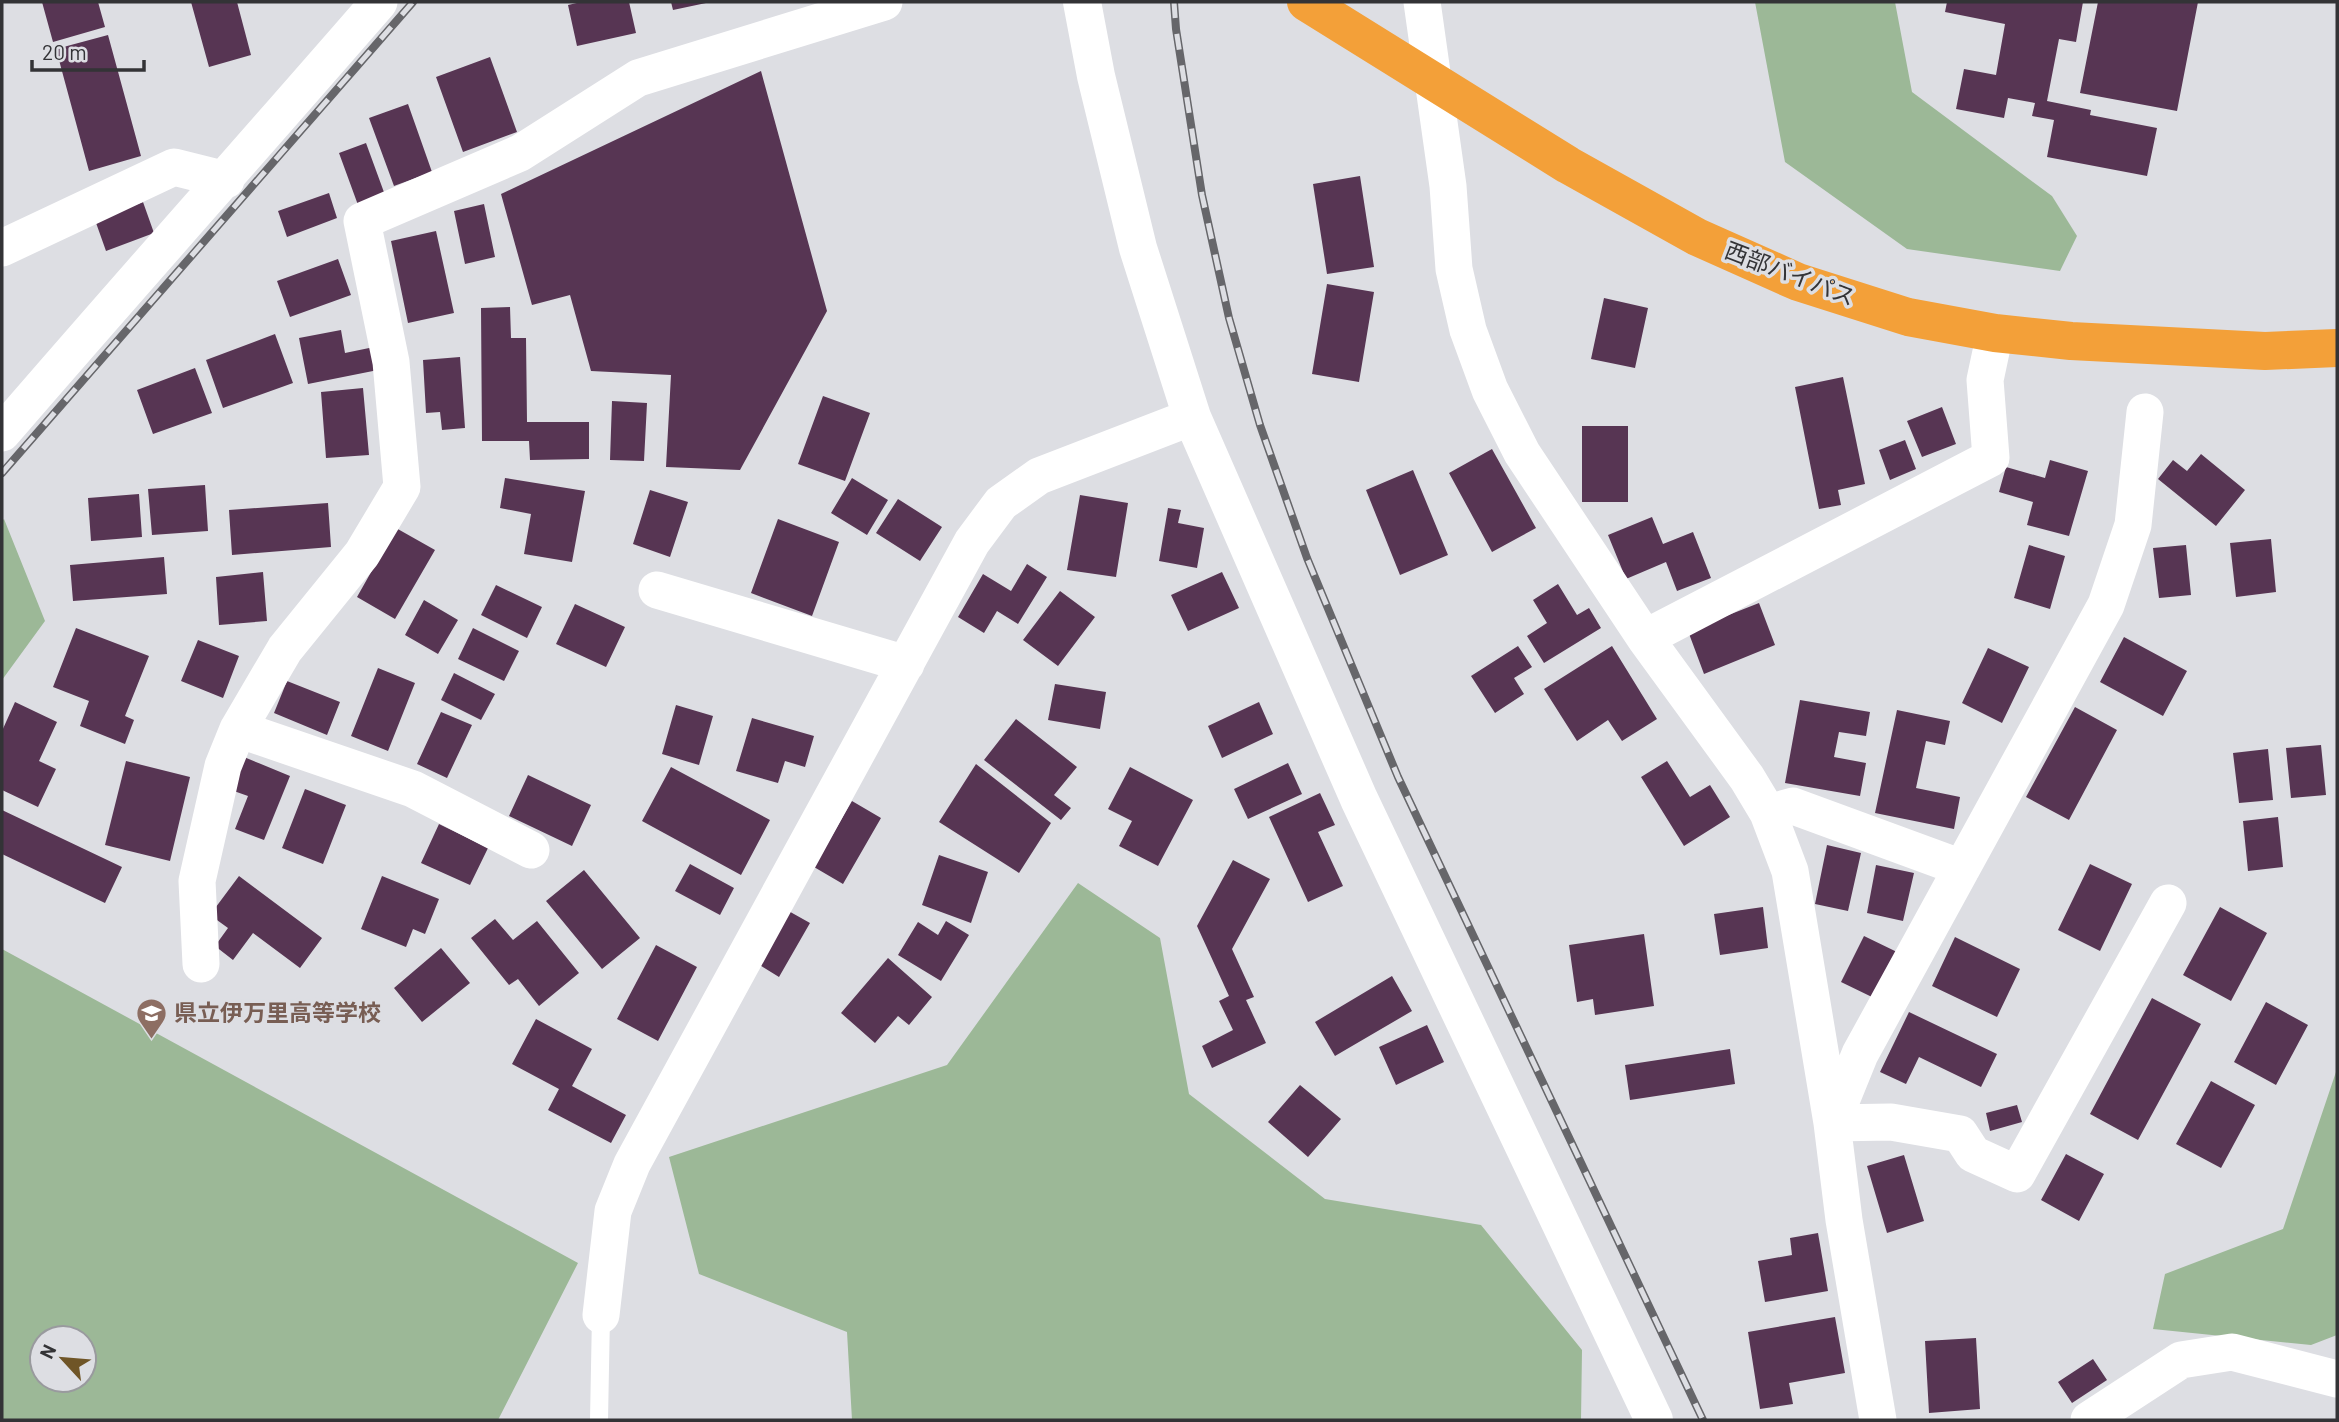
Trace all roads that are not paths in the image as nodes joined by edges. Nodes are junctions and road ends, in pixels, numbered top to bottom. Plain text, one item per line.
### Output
1 (379, 2) edge
2 (884, 2) edge
3 (1082, 2) edge
4 (1307, 2) edge
5 (1422, 2) edge
6 (226, 180) junction
7 (2, 248) edge
8 (1995, 333) junction
9 (2337, 348) edge
10 (2145, 412) dead end
11 (1192, 417) junction
12 (2, 433) edge
13 (657, 590) dead end
14 (1645, 638) junction
15 (906, 664) junction
16 (238, 729) junction
17 (1768, 813) junction
18 (531, 850) dead end
19 (1962, 868) junction
20 (2168, 903) dead end
21 (201, 964) dead end
22 (1832, 1123) junction
23 (601, 1315) joint
24 (2337, 1379) edge
25 (599, 1420) edge
26 (1654, 1420) edge
27 (1878, 1420) edge
28 (2088, 1420) edge

1 - 6 street
2 - 16 street
3 - 11 street
4 - 8 highway, 西部バイパス
5 - 14 street
6 - 7 street
6 - 12 street
8 - 9 highway, 西部バイパス
8 - 14 street
10 - 19 street
11 - 15 street
11 - 26 street
13 - 15 street
14 - 17 street
15 - 23 street
16 - 18 street
16 - 21 street
17 - 19 street
17 - 22 street
19 - 22 street
20 - 22 street
22 - 27 street
23 - 25 lane
24 - 28 street

